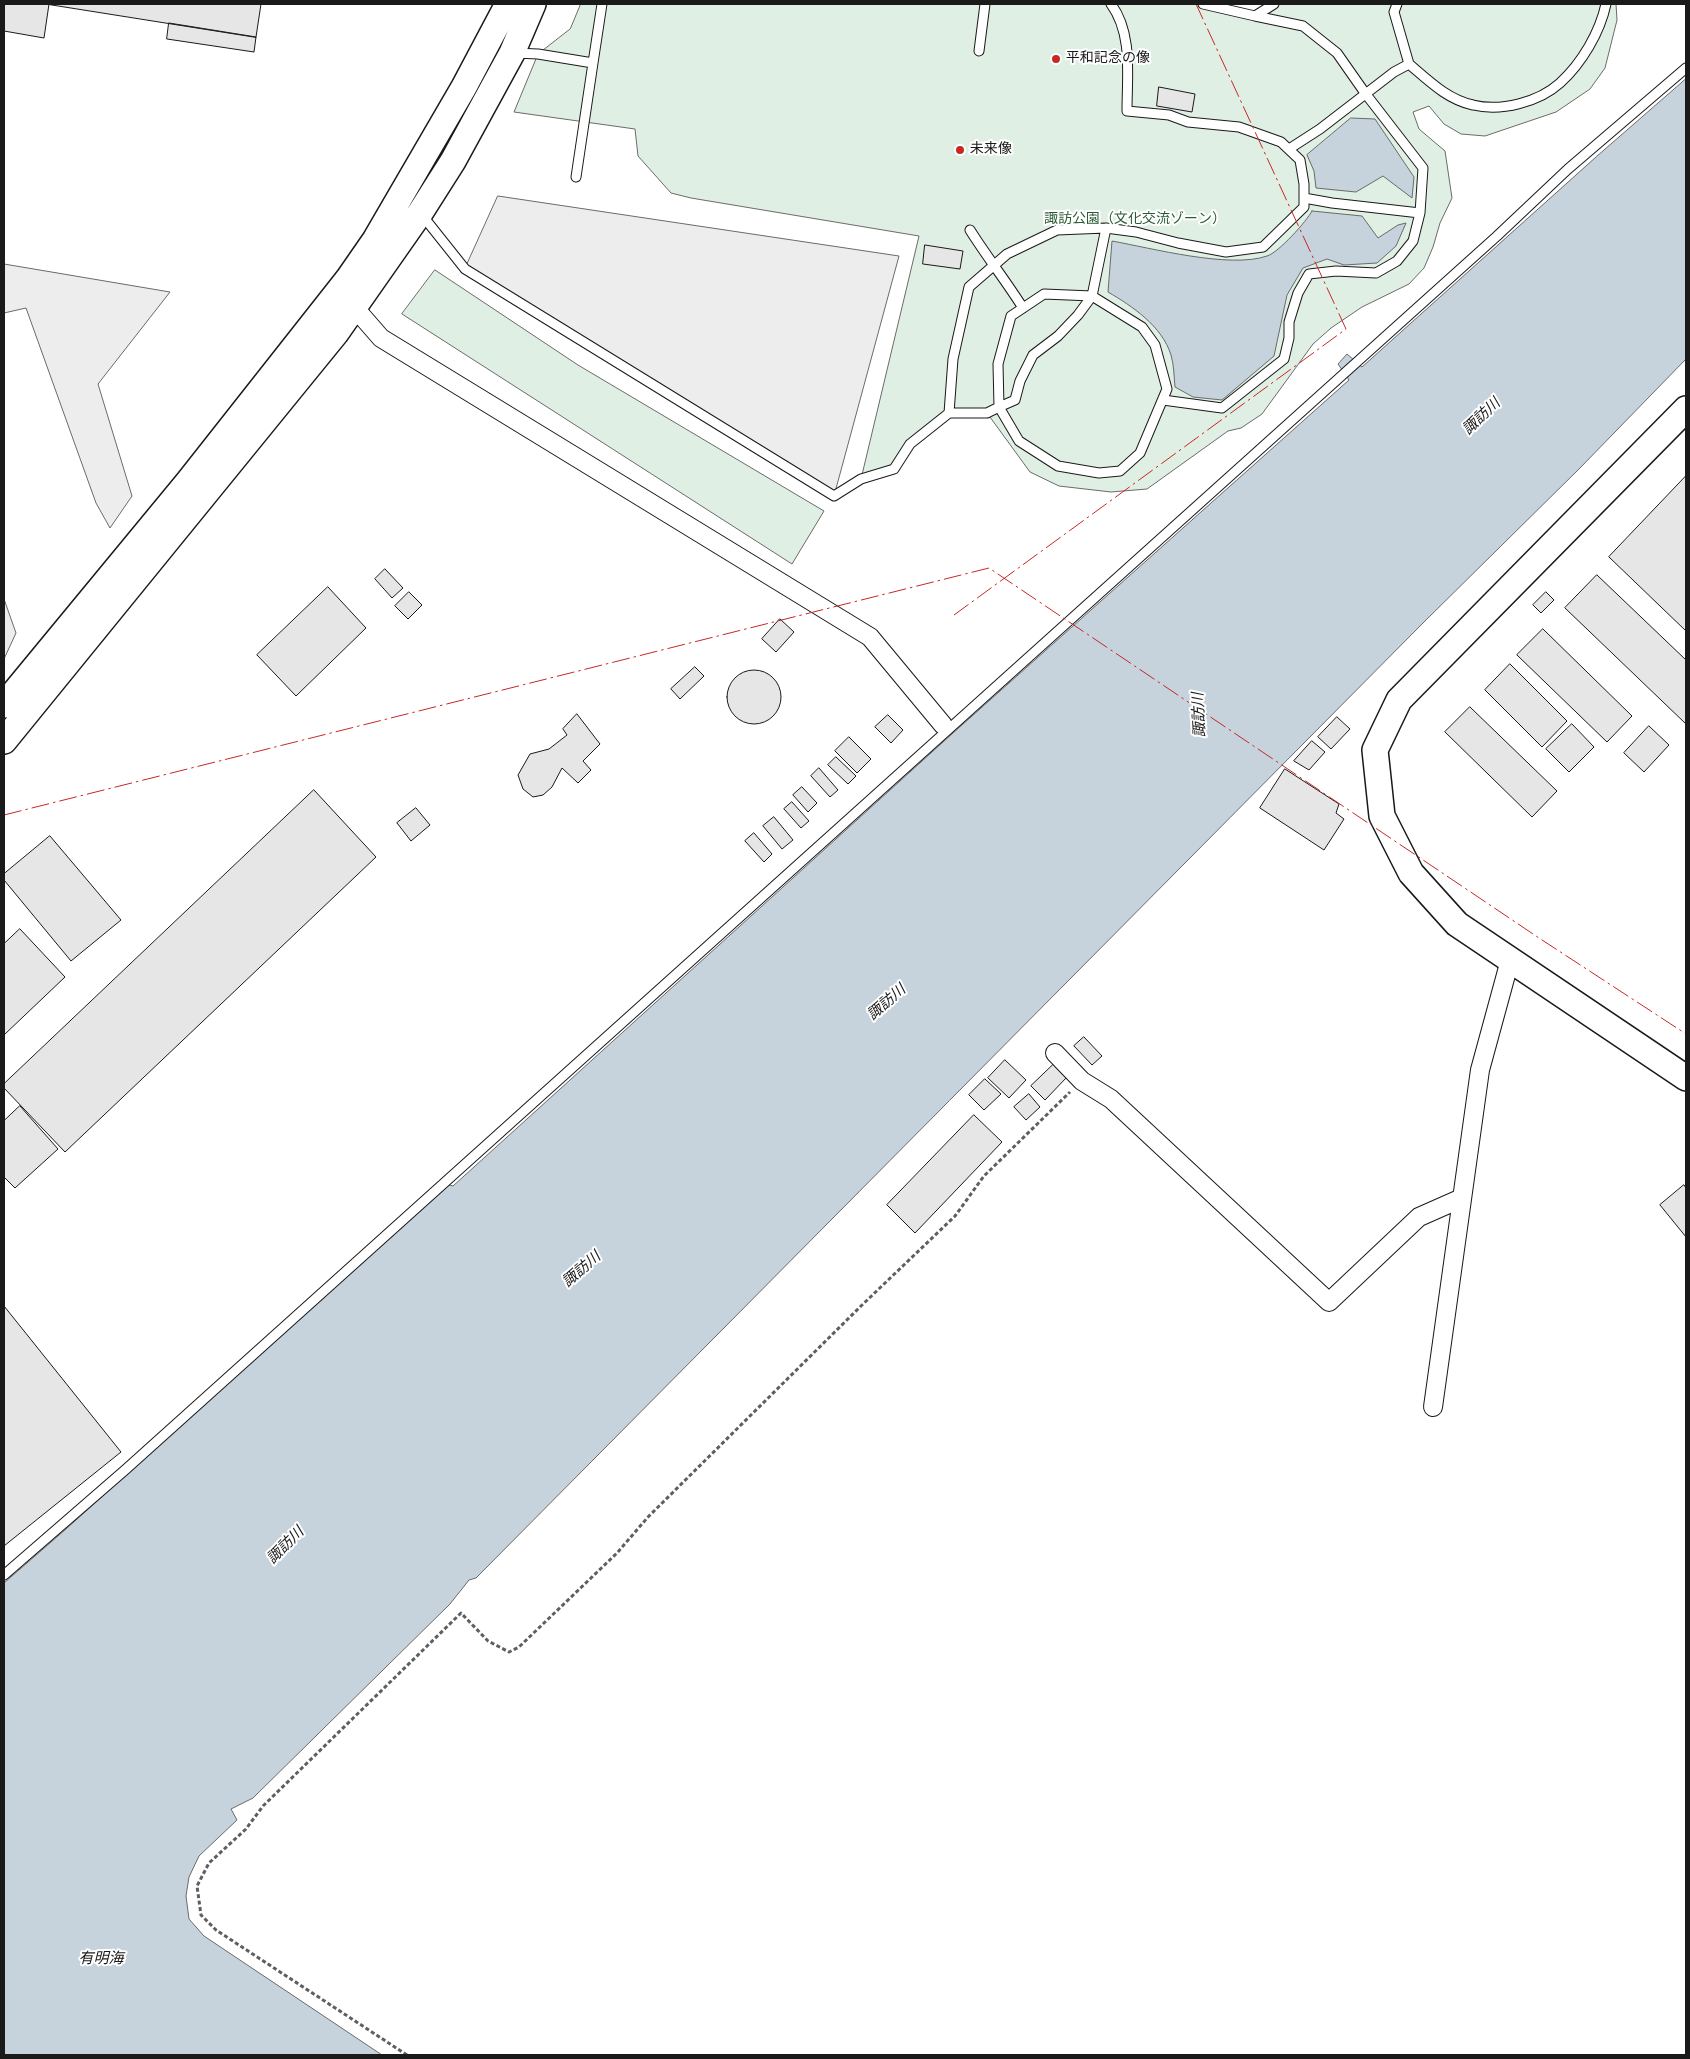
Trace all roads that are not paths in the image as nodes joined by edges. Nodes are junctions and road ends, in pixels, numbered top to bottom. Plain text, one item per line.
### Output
1 (508, 4) edge
2 (533, 4) edge
3 (602, 4) edge
4 (985, 4) edge
5 (1111, 4) edge
6 (1203, 4) edge
7 (1274, 4) edge
8 (1397, 4) edge
9 (1606, 4) edge
10 (1255, 16) junction
11 (979, 51) dead end
12 (512, 53) junction
13 (593, 63) junction
14 (1409, 64) junction
15 (1686, 68) edge
16 (1365, 93) junction
17 (1289, 149) junction
18 (576, 176) dead end
19 (1304, 198) junction
20 (420, 213) junction
21 (1420, 213) junction
22 (1106, 228) junction
23 (970, 230) dead end
24 (993, 266) junction
25 (1092, 296) junction
26 (354, 307) junction
27 (1023, 308) junction
28 (1163, 400) junction
29 (999, 407) junction
30 (1686, 409) edge
31 (950, 413) junction
32 (4, 705) edge
33 (943, 725) dead end
34 (4, 742) edge
35 (1510, 960) junction
36 (1055, 1053) dead end
37 (1686, 1078) edge
38 (1462, 1198) junction
39 (1433, 1407) dead end
40 (4, 1576) edge

1 - 32 street
2 - 12 street
3 - 13 lane
4 - 11 lane
5 - 17 lane
6 - 10 lane
7 - 10 lane
8 - 14 lane
9 - 14 lane
10 - 16 lane
12 - 13 lane
12 - 20 street
13 - 18 lane
14 - 16 lane
15 - 40 lane
16 - 17 lane
16 - 21 lane
17 - 19 lane
19 - 21 lane
19 - 22 lane
20 - 26 street
20 - 31 lane
21 - 28 lane
22 - 24 lane
22 - 25 lane
23 - 24 lane
24 - 27 lane
24 - 31 lane
25 - 27 lane
25 - 28 lane
25 - 29 lane
26 - 33 street
26 - 34 street
27 - 29 lane
28 - 29 lane
29 - 31 lane
30 - 35 street
35 - 37 street
35 - 38 street
36 - 38 street
38 - 39 street

